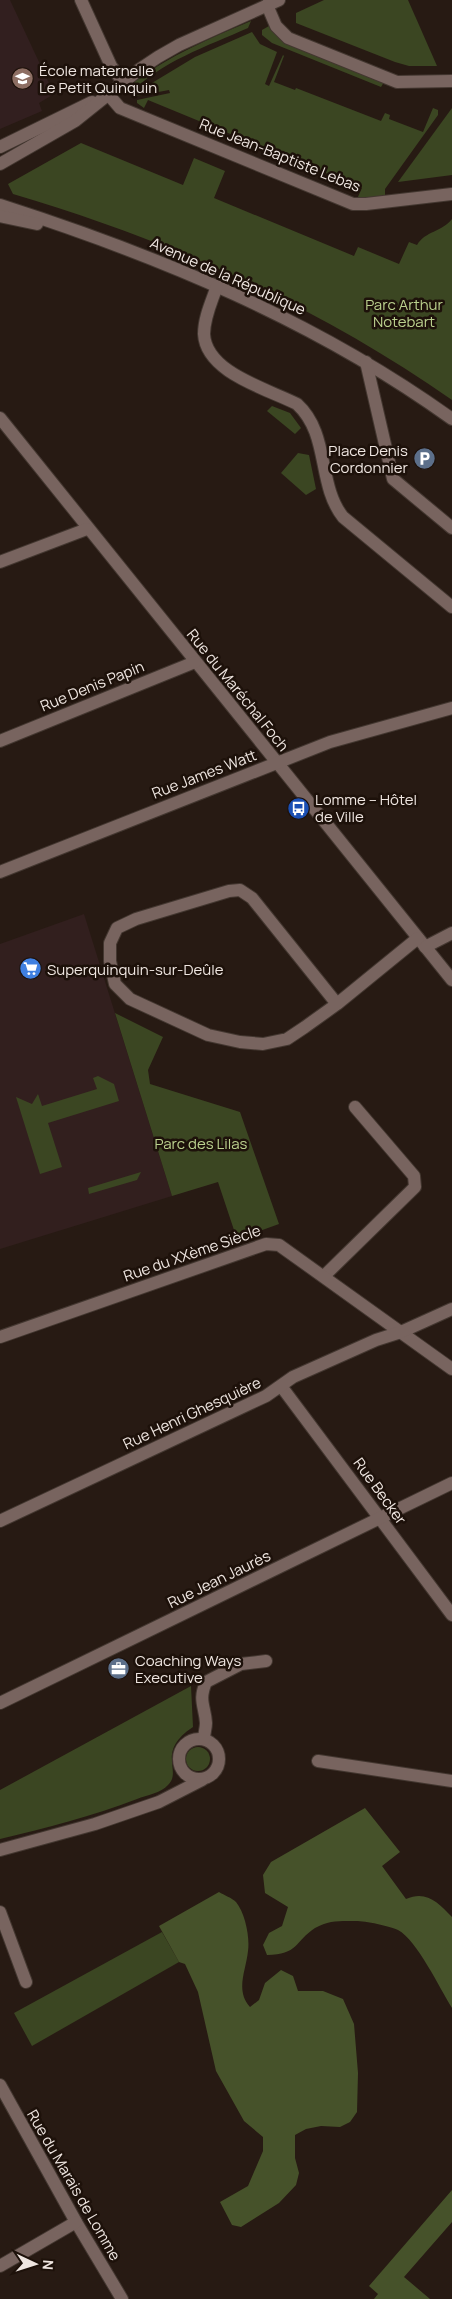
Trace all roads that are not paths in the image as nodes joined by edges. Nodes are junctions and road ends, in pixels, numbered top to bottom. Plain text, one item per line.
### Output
1 (82, 0) edge
2 (273, 3) edge
3 (452, 81) edge
4 (123, 82) junction
5 (108, 94) junction
6 (0, 147) edge
7 (0, 164) edge
8 (452, 194) edge
9 (0, 205) edge
10 (0, 216) edge
11 (72, 230) junction
12 (217, 286) junction
13 (366, 362) junction
14 (0, 418) edge
15 (452, 419) edge
16 (452, 528) edge
17 (88, 529) junction
18 (0, 562) edge
19 (452, 607) edge
20 (195, 662) junction
21 (452, 708) edge
22 (0, 741) edge
23 (276, 763) junction
24 (0, 872) edge
25 (452, 933) edge
26 (421, 942) junction
27 (452, 980) edge
28 (337, 1004) junction
29 (355, 1108) dead end
30 (324, 1276) junction
31 (452, 1310) edge
32 (401, 1332) junction
33 (0, 1336) edge
34 (452, 1369) edge
35 (280, 1386) junction
36 (452, 1482) edge
37 (380, 1518) junction
38 (0, 1520) edge
39 (452, 1615) edge
40 (266, 1661) dead end
41 (0, 1703) edge
42 (204, 1739) junction
43 (318, 1761) dead end
44 (202, 1780) junction
45 (452, 1782) edge
46 (0, 1850) edge
47 (0, 1912) edge
48 (26, 1982) dead end
49 (0, 2085) edge
50 (76, 2222) junction
51 (0, 2266) edge
52 (122, 2299) edge

1 - 4 street
2 - 3 street
2 - 4 street
4 - 5 street
5 - 6 street
5 - 7 street
5 - 8 street, Rue Jean-Baptiste Lebas
9 - 11 street, Avenue de la République
10 - 11 street, Avenue de la République
11 - 12 street, Avenue de la République
12 - 13 street, Avenue de la République
12 - 19 street
13 - 15 street, Avenue de la République
13 - 16 street
14 - 17 street, Rue du Maréchal Foch
17 - 18 street
17 - 20 street, Rue du Maréchal Foch
20 - 22 street, Rue Denis Papin
20 - 23 street, Rue du Maréchal Foch
21 - 23 street, Rue James Watt
23 - 24 street, Rue James Watt
23 - 26 street, Rue du Maréchal Foch
25 - 26 street
26 - 27 street, Rue du Maréchal Foch
26 - 28 street
28 - 28 street
29 - 30 street
30 - 32 street, Rue du XXème Siècle
30 - 33 street, Rue du XXème Siècle
31 - 32 street, Rue Henri Ghesquière
32 - 34 street, Rue du XXème Siècle
32 - 35 street, Rue Henri Ghesquière
35 - 37 street, Rue Becker
35 - 38 street, Rue Henri Ghesquière
36 - 37 street, Rue Jean Jaurès
37 - 39 street, Rue Becker
37 - 41 street, Rue Jean Jaurès
40 - 42 street
42 - 44 street
42 - 44 street
43 - 45 street
44 - 46 street
47 - 48 street
49 - 50 street, Rue du Marais de Lomme
50 - 51 street
50 - 52 street, Rue du Marais de Lomme

